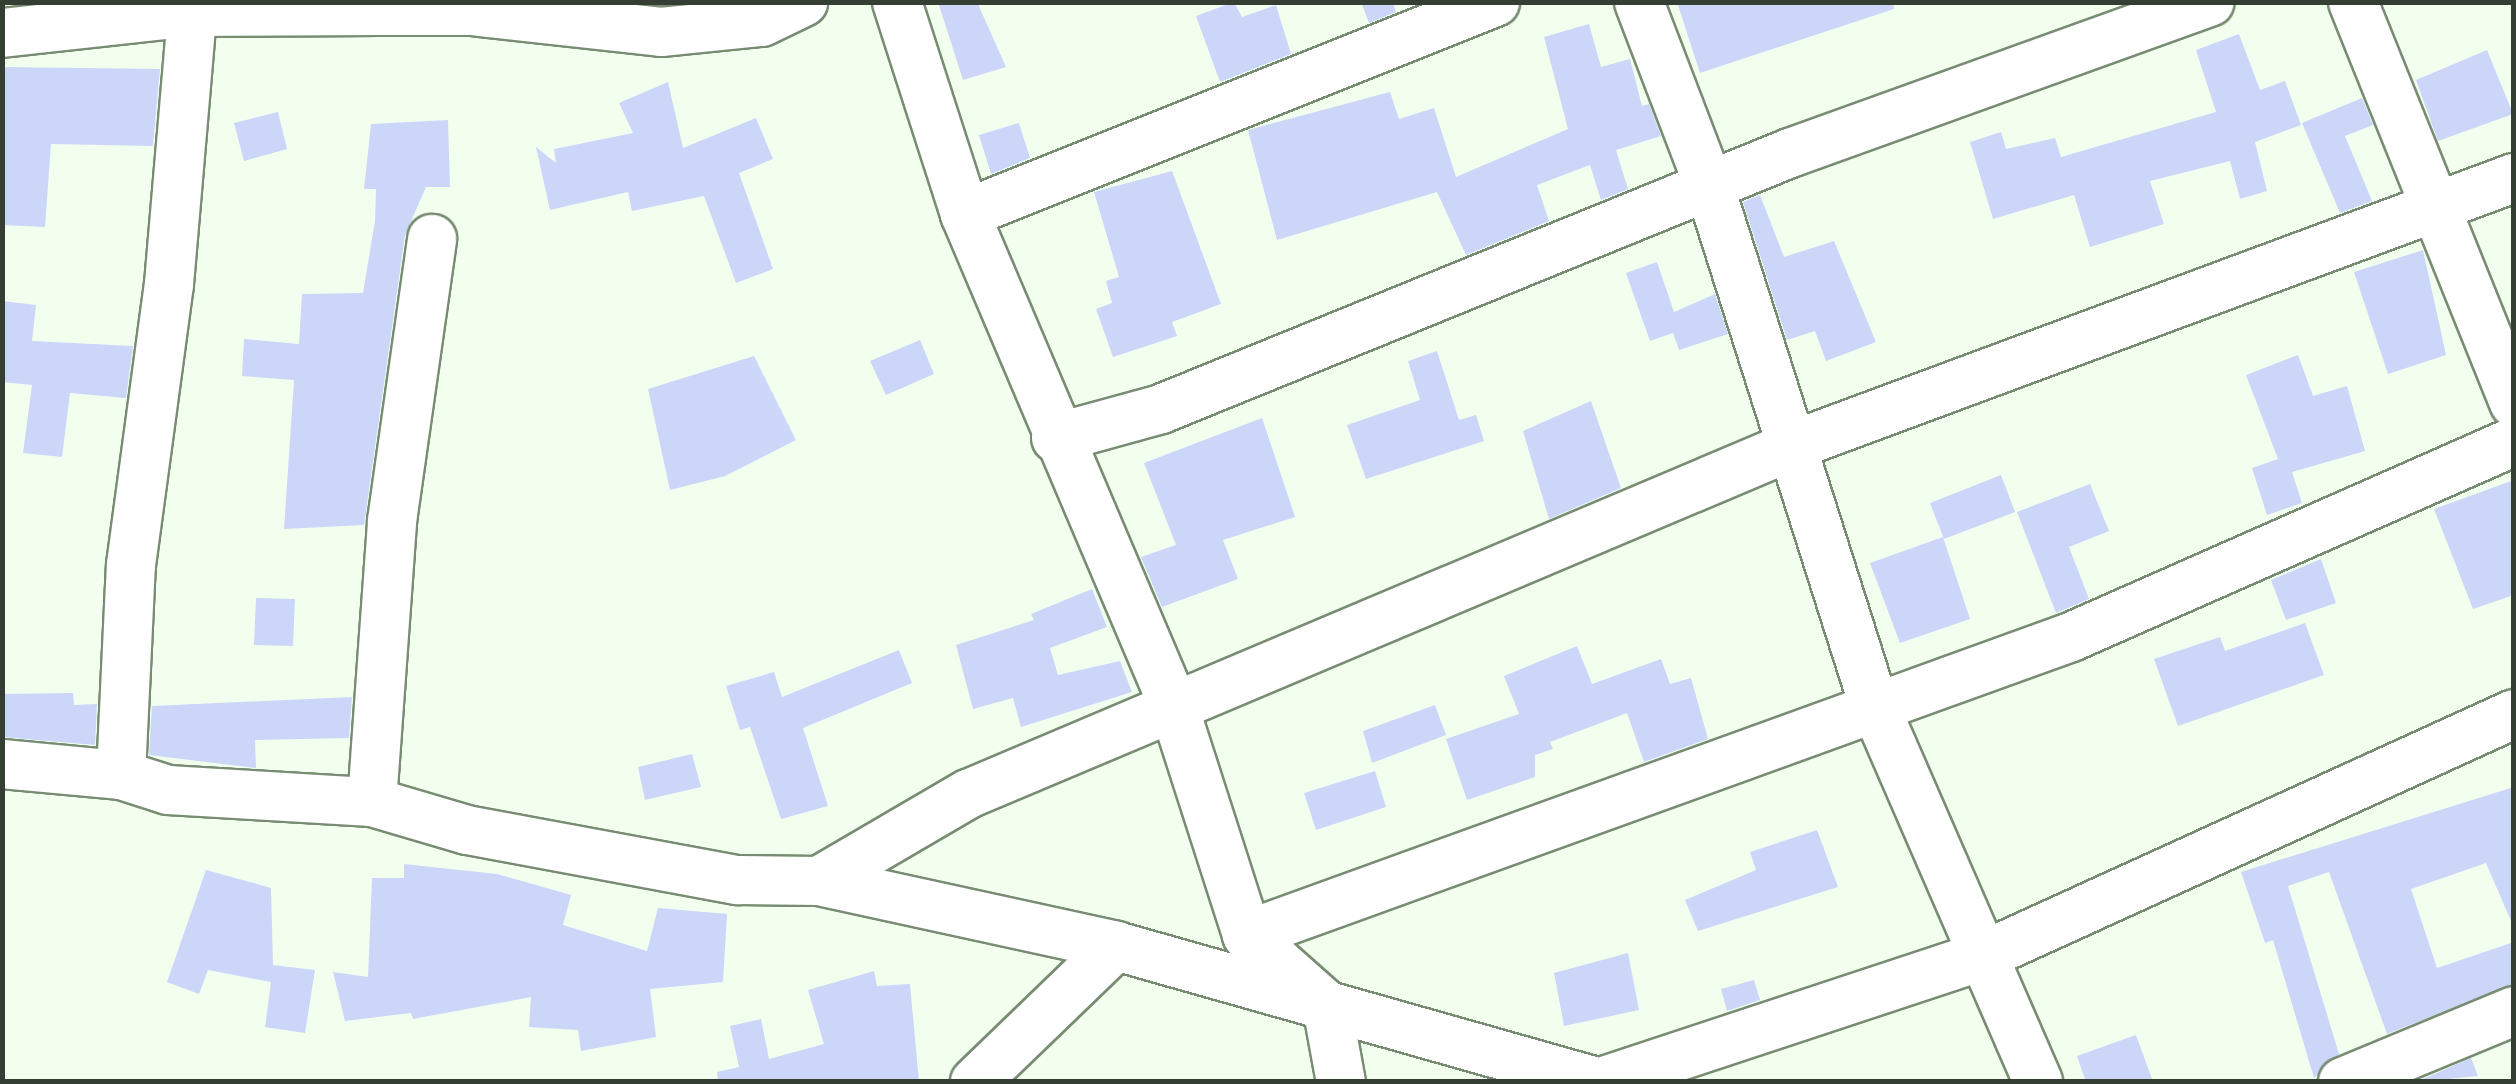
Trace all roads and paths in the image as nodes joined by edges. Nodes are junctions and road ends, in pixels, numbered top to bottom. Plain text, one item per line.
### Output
1 (803, 2) edge
2 (897, 2) edge
3 (1496, 2) edge
4 (1639, 2) edge
5 (2210, 2) edge
6 (2353, 2) edge
7 (192, 7) edge
8 (2, 33) edge
9 (2514, 178) edge
10 (1710, 188) junction
11 (2442, 208) junction
12 (965, 214) junction
13 (432, 240) dead end
14 (2514, 403) edge
15 (1056, 438) junction
16 (2514, 442) edge
17 (1794, 446) junction
18 (1873, 702) junction
19 (1173, 704) junction
20 (2514, 714) edge
21 (2, 764) edge
22 (121, 775) junction
23 (372, 802) junction
24 (819, 881) junction
25 (1246, 935) junction
26 (1116, 946) junction
27 (1986, 954) junction
28 (1326, 1006) junction
29 (2514, 1011) edge
30 (975, 1082) edge
31 (1340, 1082) edge
32 (1599, 1082) edge
33 (2038, 1082) edge
34 (2343, 1082) edge

1 - 7 street
2 - 12 street
3 - 12 street
4 - 10 street
5 - 10 street
6 - 11 street
7 - 8 street
7 - 22 street
9 - 11 street
10 - 15 street
10 - 17 street
11 - 14 street
11 - 17 street
12 - 15 street
13 - 23 street
15 - 19 street
16 - 18 street
17 - 18 street
17 - 19 street
18 - 25 street
18 - 27 street
19 - 24 street
19 - 25 street
20 - 27 street
21 - 22 street
22 - 23 street
23 - 24 street
24 - 26 street
25 - 28 street
26 - 28 street
26 - 30 street
27 - 32 street
27 - 33 street
28 - 31 street
28 - 32 street
29 - 34 street

